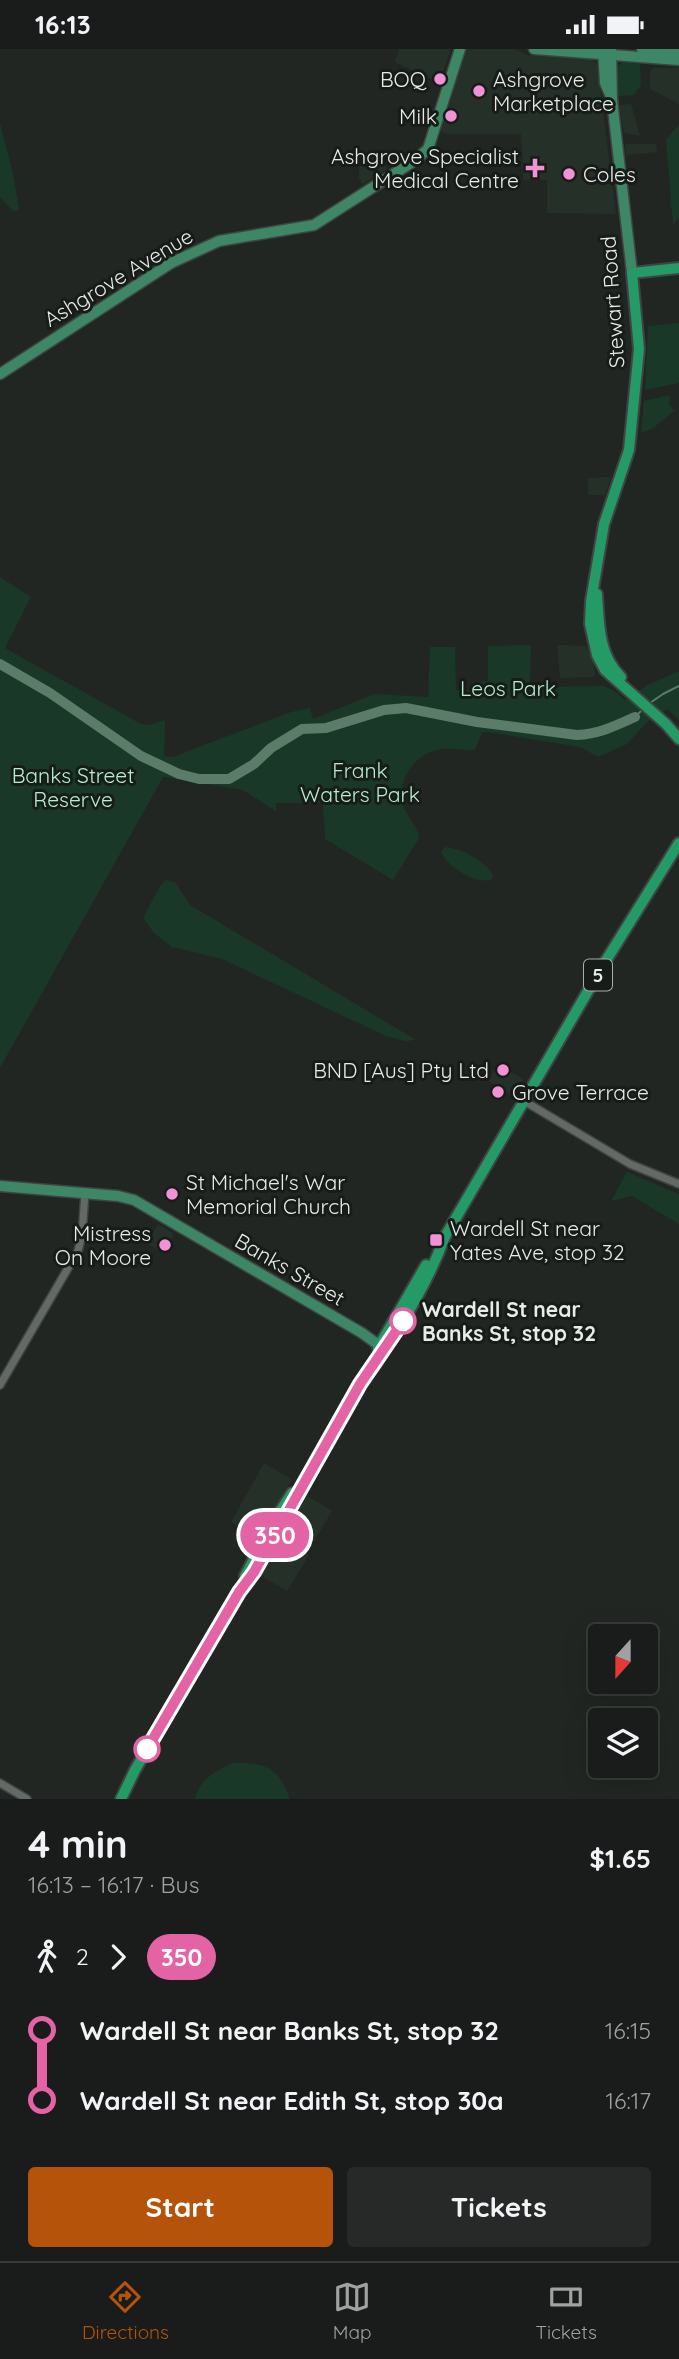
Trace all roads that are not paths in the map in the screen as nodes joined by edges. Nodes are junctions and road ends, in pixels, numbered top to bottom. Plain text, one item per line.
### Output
1 (460, 49) edge
2 (534, 49) edge
3 (642, 49) edge
4 (607, 52) edge
5 (679, 52) edge
6 (679, 60) edge
7 (679, 268) edge
8 (632, 272) junction
9 (0, 374) edge
10 (665, 719) junction
11 (679, 727) edge
12 (679, 739) edge
13 (679, 833) edge
14 (676, 847) edge
15 (524, 1101) junction
16 (679, 1184) edge
17 (0, 1186) edge
18 (85, 1193) junction
19 (384, 1345) junction
20 (0, 1385) edge
21 (135, 1770) junction
22 (0, 1783) edge
23 (27, 1799) edge
24 (114, 1799) edge
25 (121, 1799) edge

1 - 9 main road, Ashgrove Avenue
2 - 4 main road
3 - 5 main road
4 - 6 main road
4 - 8 main road, Stewart Road
7 - 8 highway
8 - 10 highway, Stewart Road
10 - 11 highway, Stewart Road
10 - 12 highway, Stewart Road
13 - 14 highway, 5
14 - 15 highway, 5
15 - 16 street
15 - 19 highway, 5
17 - 18 main road, Banks Street
18 - 19 main road, Banks Street
18 - 20 street
19 - 21 highway, 5
21 - 24 highway, 5
21 - 25 highway, 5
22 - 23 street

